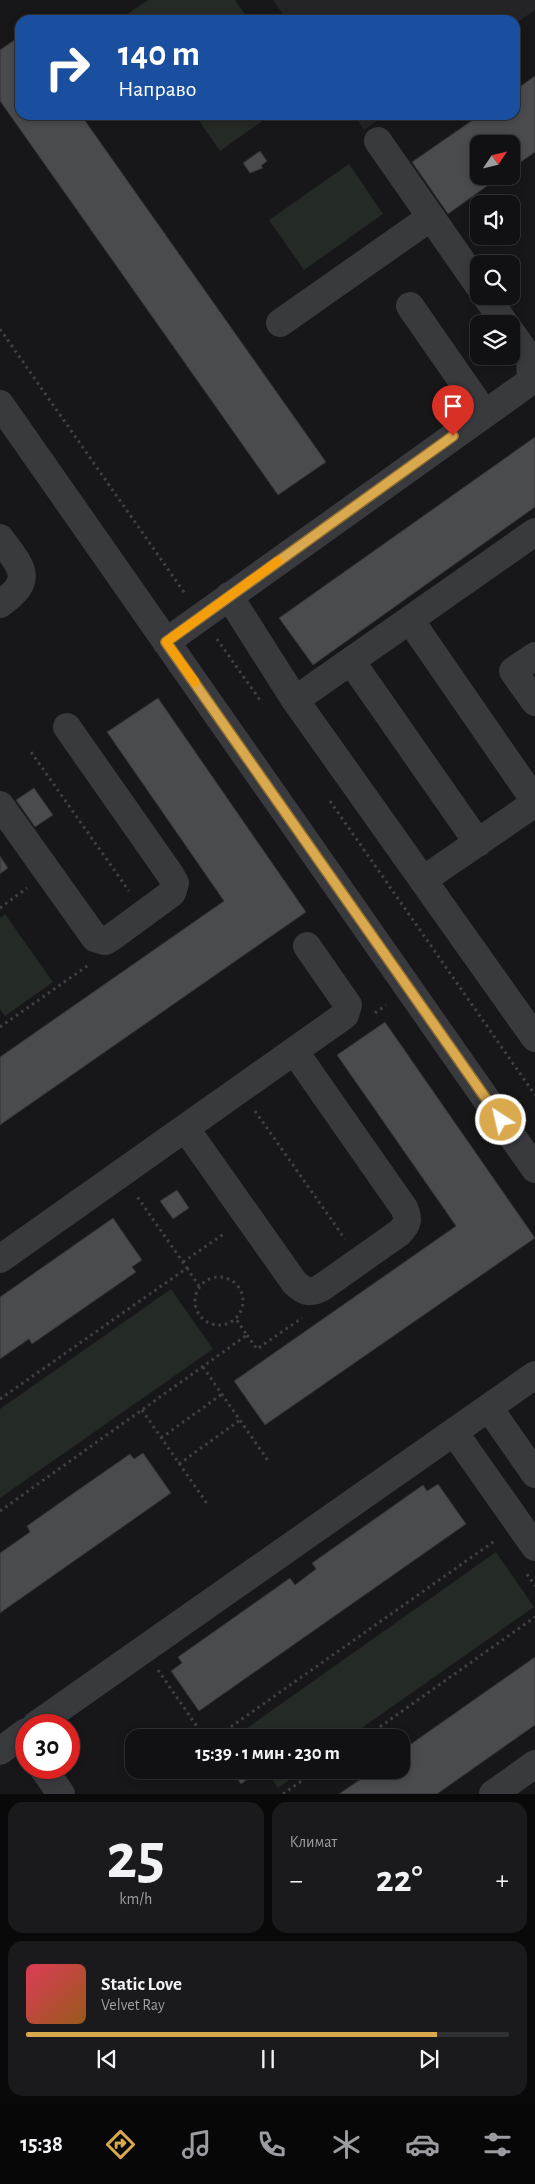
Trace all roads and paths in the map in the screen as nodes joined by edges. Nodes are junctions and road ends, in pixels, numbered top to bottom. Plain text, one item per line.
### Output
1 (378, 141) dead end
2 (430, 217) junction
3 (470, 273) edge
4 (410, 306) dead end
5 (280, 323) dead end
6 (520, 345) edge
7 (0, 404) edge
8 (485, 414) junction
9 (535, 532) edge
10 (0, 538) edge
11 (230, 596) junction
12 (0, 604) edge
13 (410, 620) junction
14 (166, 642) junction
15 (535, 656) edge
16 (351, 661) junction
17 (295, 700) junction
18 (535, 702) edge
19 (67, 727) dead end
20 (31, 752) dead end
21 (535, 802) edge
22 (0, 806) edge
23 (478, 843) junction
24 (48, 874) junction
25 (423, 880) junction
26 (0, 908) edge
27 (145, 914) junction
28 (105, 940) junction
29 (308, 946) dead end
30 (0, 1020) edge
31 (2, 1026) edge
32 (535, 1038) edge
33 (295, 1052) junction
34 (240, 1091) junction
35 (186, 1129) junction
36 (535, 1168) edge
37 (133, 1190) dead end
38 (248, 1217) junction
39 (0, 1259) edge
40 (360, 1260) junction
41 (183, 1262) junction
42 (187, 1268) junction
43 (200, 1286) junction
44 (304, 1316) dead end
45 (236, 1319) junction
46 (247, 1336) junction
47 (203, 1366) junction
48 (531, 1386) edge
49 (222, 1394) junction
50 (0, 1399) edge
51 (489, 1408) junction
52 (142, 1410) junction
53 (240, 1420) junction
54 (454, 1432) junction
55 (161, 1438) junction
56 (269, 1462) dead end
57 (179, 1464) junction
58 (535, 1474) edge
59 (208, 1505) dead end
60 (0, 1512) edge
61 (519, 1524) junction
62 (535, 1547) edge
63 (535, 1617) edge
64 (158, 1669) dead end
65 (56, 1714) edge
66 (199, 1729) edge
67 (228, 1729) edge
68 (377, 1729) edge
69 (535, 1764) edge
70 (51, 1779) edge
71 (304, 1779) edge
72 (61, 1794) edge
73 (283, 1794) edge
74 (492, 1794) edge

1 - 2 street
2 - 3 street
2 - 5 street
4 - 8 street
6 - 8 street
7 - 14 street
8 - 11 street
9 - 13 street
10 - 12 street
11 - 14 street
11 - 17 street
13 - 16 street
13 - 21 street
14 - 36 street
15 - 18 street
16 - 17 street
16 - 23 street
17 - 25 street
19 - 27 street
20 - 27 path
21 - 23 street
22 - 24 street
23 - 25 street
24 - 26 path
24 - 28 street
25 - 32 street
27 - 28 street
28 - 31 path
29 - 33 street
30 - 31 path
33 - 34 street
33 - 40 street
34 - 35 street
34 - 40 path
35 - 38 street
35 - 39 street
37 - 41 path
38 - 40 street
38 - 41 path
41 - 42 path
42 - 43 path
42 - 50 path
43 - 45 path
43 - 45 path
44 - 46 path
45 - 46 path
46 - 47 path
47 - 49 path
47 - 52 path
48 - 51 street
49 - 53 path
49 - 55 path
51 - 54 street
51 - 58 street
52 - 55 path
52 - 60 path
53 - 56 path
53 - 57 path
54 - 61 street
54 - 65 street
55 - 57 path
57 - 59 path
61 - 62 street
61 - 67 path
63 - 68 path
64 - 66 path
69 - 74 street
70 - 72 street
71 - 73 path

